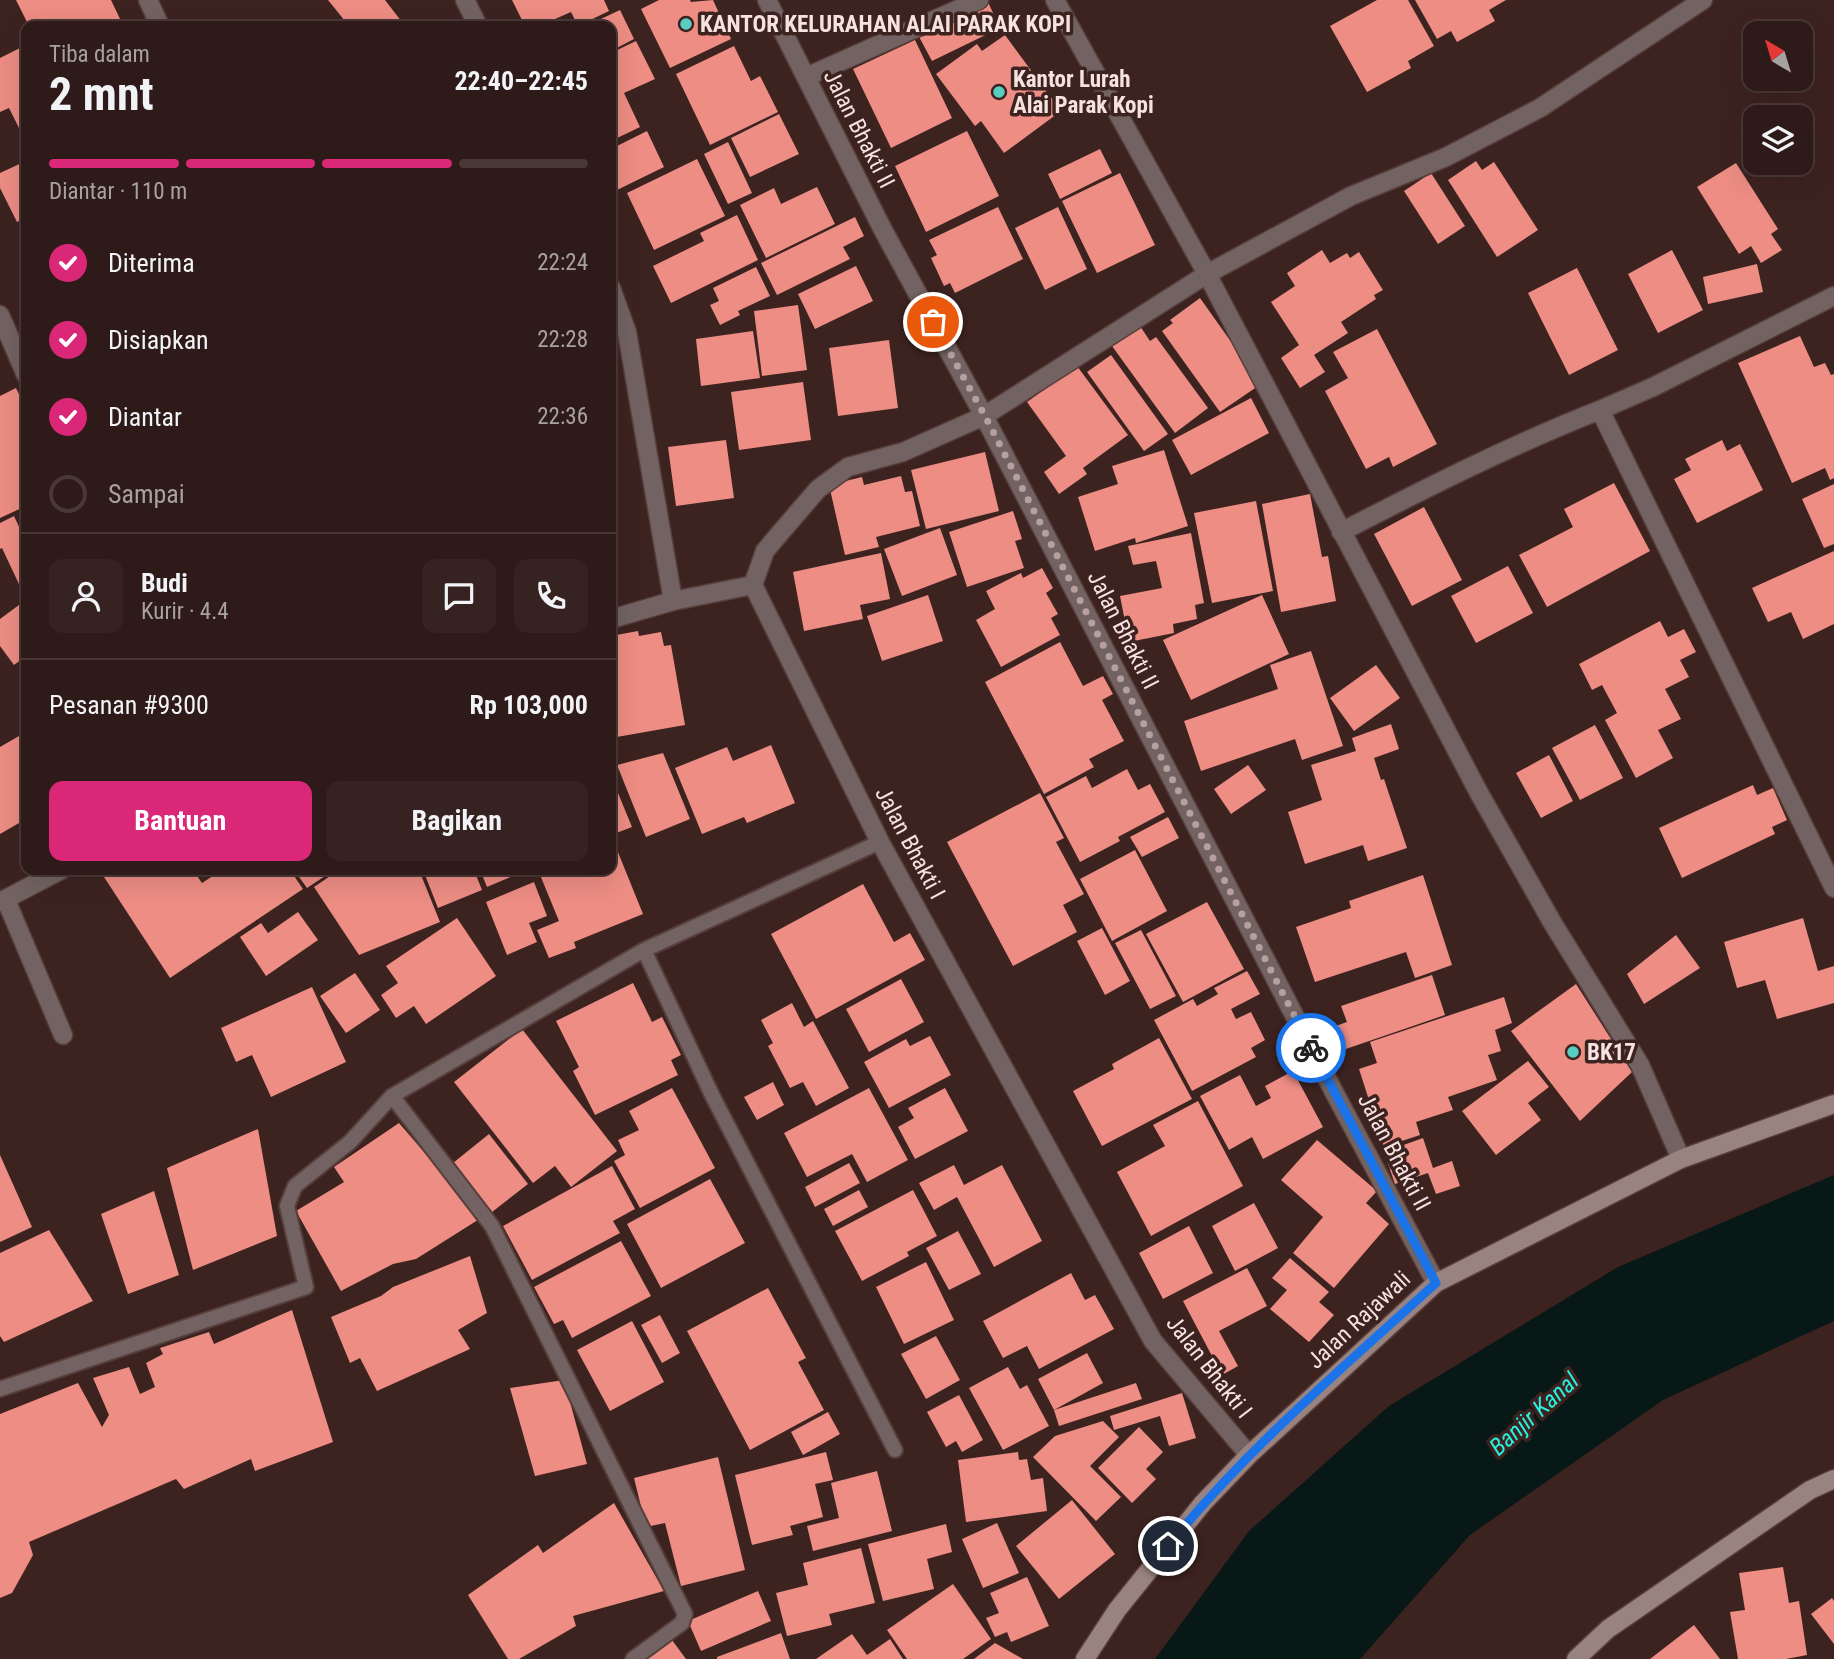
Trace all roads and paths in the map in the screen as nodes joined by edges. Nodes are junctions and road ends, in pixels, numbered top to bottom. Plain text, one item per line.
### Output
1 (148, 0) edge
2 (465, 0) edge
3 (767, 0) edge
4 (979, 0) edge
5 (1055, 0) edge
6 (1703, 0) edge
7 (158, 21) edge
8 (476, 21) edge
9 (806, 77) junction
10 (1207, 274) junction
11 (1834, 296) edge
12 (616, 302) edge
13 (0, 315) edge
14 (21, 363) edge
15 (1600, 410) junction
16 (985, 416) junction
17 (1341, 532) junction
18 (753, 584) junction
19 (673, 601) junction
20 (616, 618) edge
21 (880, 842) junction
22 (52, 875) edge
23 (1834, 888) edge
24 (3, 901) edge
25 (644, 950) junction
26 (63, 1035) dead end
27 (392, 1096) junction
28 (1834, 1104) edge
29 (1681, 1159) junction
30 (1436, 1283) junction
31 (0, 1389) edge
32 (895, 1450) dead end
33 (1249, 1455) junction
34 (1834, 1479) edge
35 (633, 1659) edge
36 (1085, 1659) edge
37 (1576, 1659) edge

1 - 7 street
2 - 8 street
3 - 9 street, Jalan Bhakti II
4 - 9 street
5 - 10 street
6 - 10 street
9 - 16 street, Jalan Bhakti II
10 - 16 street
10 - 17 street
11 - 15 street
12 - 19 street
13 - 14 street
15 - 17 street
15 - 23 street
16 - 18 street
16 - 30 street, Jalan Bhakti II
17 - 29 street
18 - 19 street
18 - 21 street, Jalan Bhakti I
19 - 20 street
21 - 25 lane
21 - 33 street, Jalan Bhakti I
22 - 24 street
24 - 26 street
25 - 27 lane
25 - 32 lane
27 - 31 lane
27 - 35 lane
28 - 29 street, Jalan Rajawali
29 - 30 street, Jalan Rajawali
30 - 33 street, Jalan Rajawali
33 - 36 street, Jalan Rajawali
34 - 37 street

